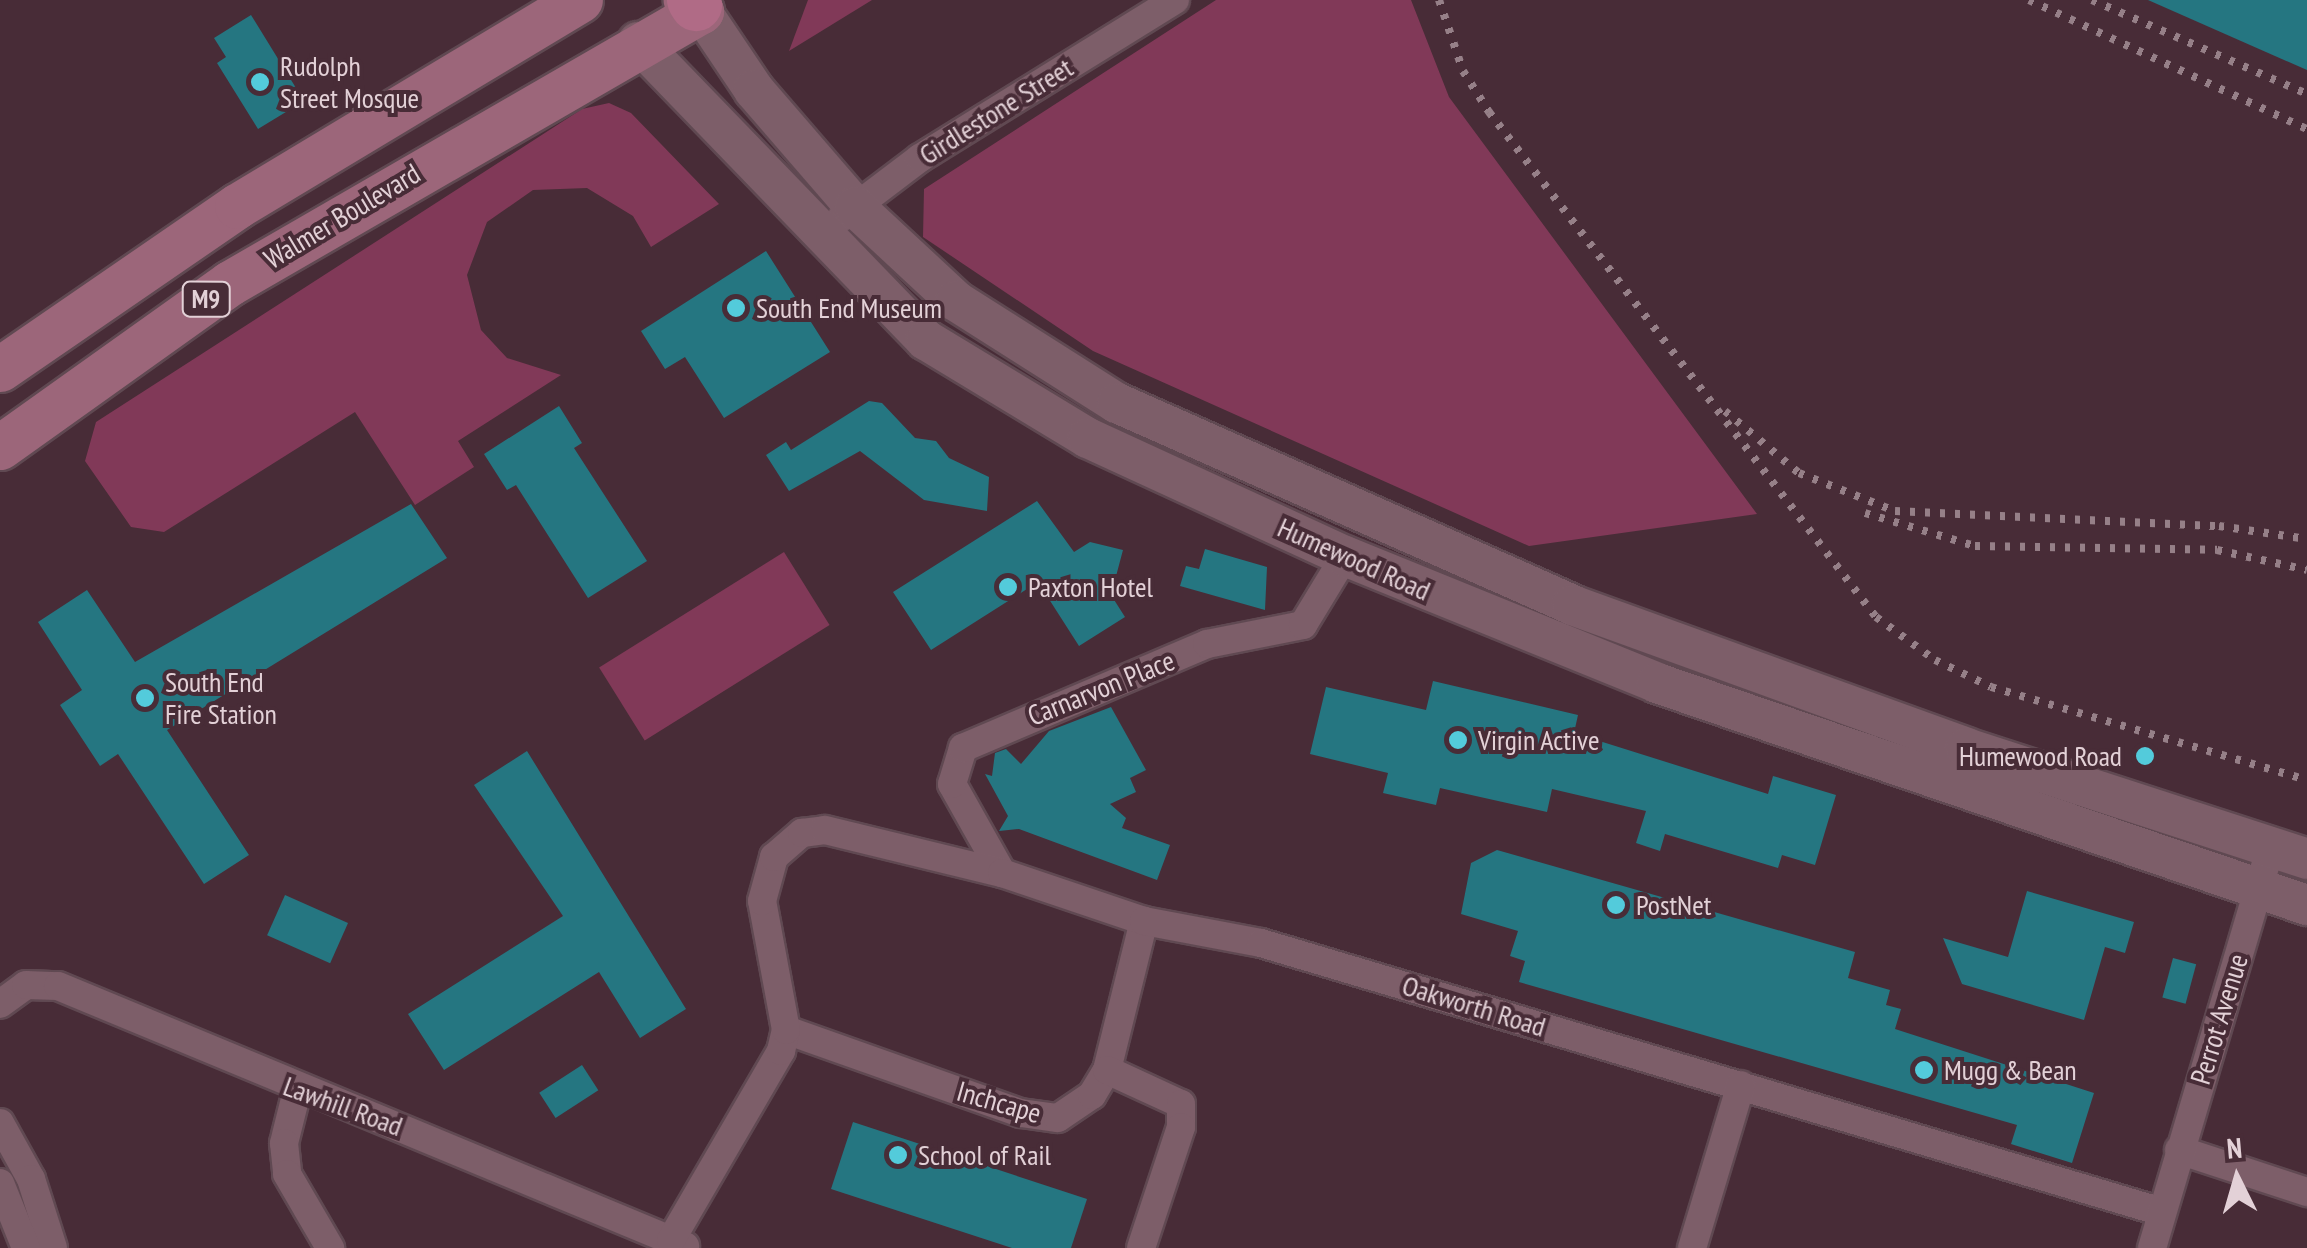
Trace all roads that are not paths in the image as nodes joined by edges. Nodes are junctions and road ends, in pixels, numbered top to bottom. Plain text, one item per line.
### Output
1 (580, 0) edge
2 (598, 0) edge
3 (1174, 0) edge
4 (694, 4) edge
5 (638, 42) junction
6 (839, 219) junction
7 (0, 369) edge
8 (0, 447) edge
9 (1345, 556) junction
10 (2289, 853) edge
11 (1002, 873) junction
12 (2258, 890) junction
13 (2307, 905) edge
14 (1144, 921) junction
15 (0, 1004) edge
16 (786, 1030) junction
17 (1107, 1070) junction
18 (1741, 1086) junction
19 (296, 1091) junction
20 (0, 1124) edge
21 (2179, 1150) junction
22 (0, 1182) edge
23 (2307, 1192) edge
24 (2159, 1211) junction
25 (680, 1244) edge
26 (26, 1248) edge
27 (53, 1248) edge
28 (330, 1248) edge
29 (1141, 1248) edge
30 (1692, 1248) edge
31 (2152, 1248) edge

1 - 7 main road, M9
2 - 5 main road, Humewood Road
3 - 6 street, Girdlestone Street
4 - 5 main road, Walmer Boulevard / M9
4 - 6 main road, Humewood Road
5 - 6 main road, Humewood Road
5 - 8 main road, Walmer Boulevard / M9
6 - 9 main road, Humewood Road
6 - 10 main road, Humewood Road
9 - 11 street, Carnarvon Place
9 - 12 main road, Humewood Road
10 - 12 street, Perrot Avenue
11 - 14 street, Oakworth Road
11 - 16 street, Oakworth Road
12 - 13 main road, Humewood Road
12 - 21 street, Perrot Avenue
14 - 17 street, Inchcape
14 - 18 street, Oakworth Road
15 - 19 street, Lawhill Road
16 - 17 street, Inchcape
16 - 25 street
17 - 29 street
18 - 24 street, Oakworth Road
18 - 30 street
19 - 25 street, Lawhill Road
19 - 28 street
20 - 27 street
21 - 23 street
21 - 24 street, Perrot Avenue
22 - 26 street
24 - 31 street, Perrot Avenue

